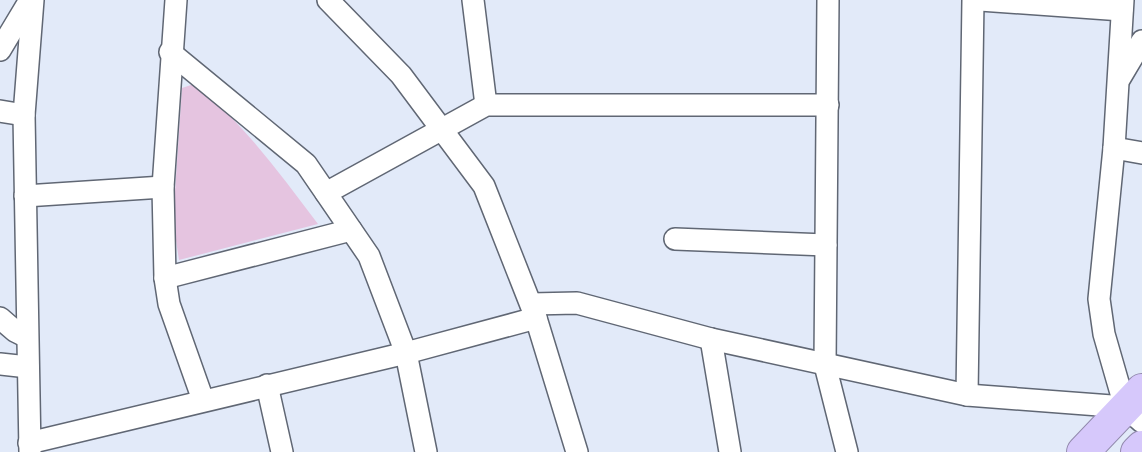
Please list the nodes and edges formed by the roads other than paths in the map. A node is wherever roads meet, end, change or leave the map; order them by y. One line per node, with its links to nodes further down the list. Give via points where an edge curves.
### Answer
1 (32, 0): 10 (street); 16 (street)
2 (176, 0): 11 (street)
3 (328, 0): 17 (street, via 401,75)
4 (473, 0): 13 (street)
5 (828, 0): 14 (street)
6 (974, 0): 36 (street)
7 (980, 0): 8 (street)
8 (1122, 5): 12 (street)
9 (1142, 41): 12 (street)
10 (0, 50)
11 (171, 52): 20 (street); 21 (street, via 306,164)
12 (1118, 81): 18 (street)
13 (486, 105): 14 (street); 17 (street)
14 (828, 105): 25 (street)
15 (0, 111): 16 (street)
16 (24, 115): 22 (street)
17 (440, 128): 21 (street); 27 (street, via 484,186)
18 (1114, 148): 19 (street); 38 (street, via 1100,299 1104,334)
19 (1142, 153)
20 (163, 187): 22 (street); 26 (street)
21 (326, 193): 23 (street)
22 (25, 196): 29 (street)
23 (351, 230): 26 (street); 31 (street, via 369,256)
24 (675, 239): 25 (street)
25 (826, 246): 33 (street)
26 (165, 278): 37 (street)
27 (534, 311): 30 (street, via 577,303); 31 (street); 43 (street)
28 (0, 318): 29 (street)
29 (27, 337): 34 (street)
30 (711, 339): 33 (street); 44 (street)
31 (406, 353): 35 (street); 42 (street)
32 (0, 363): 34 (street)
33 (825, 365): 36 (street); 45 (street)
34 (28, 367): 39 (street)
35 (267, 385): 37 (street); 41 (street)
36 (967, 395): 38 (street)
37 (203, 400): 39 (street)
38 (1136, 406): 46 (highway)
39 (29, 447)
40 (1142, 447): 47 (highway)
41 (282, 452)
42 (426, 452)
43 (577, 452)
44 (730, 452)
45 (847, 452)
46 (1083, 452)
47 (1137, 452)

